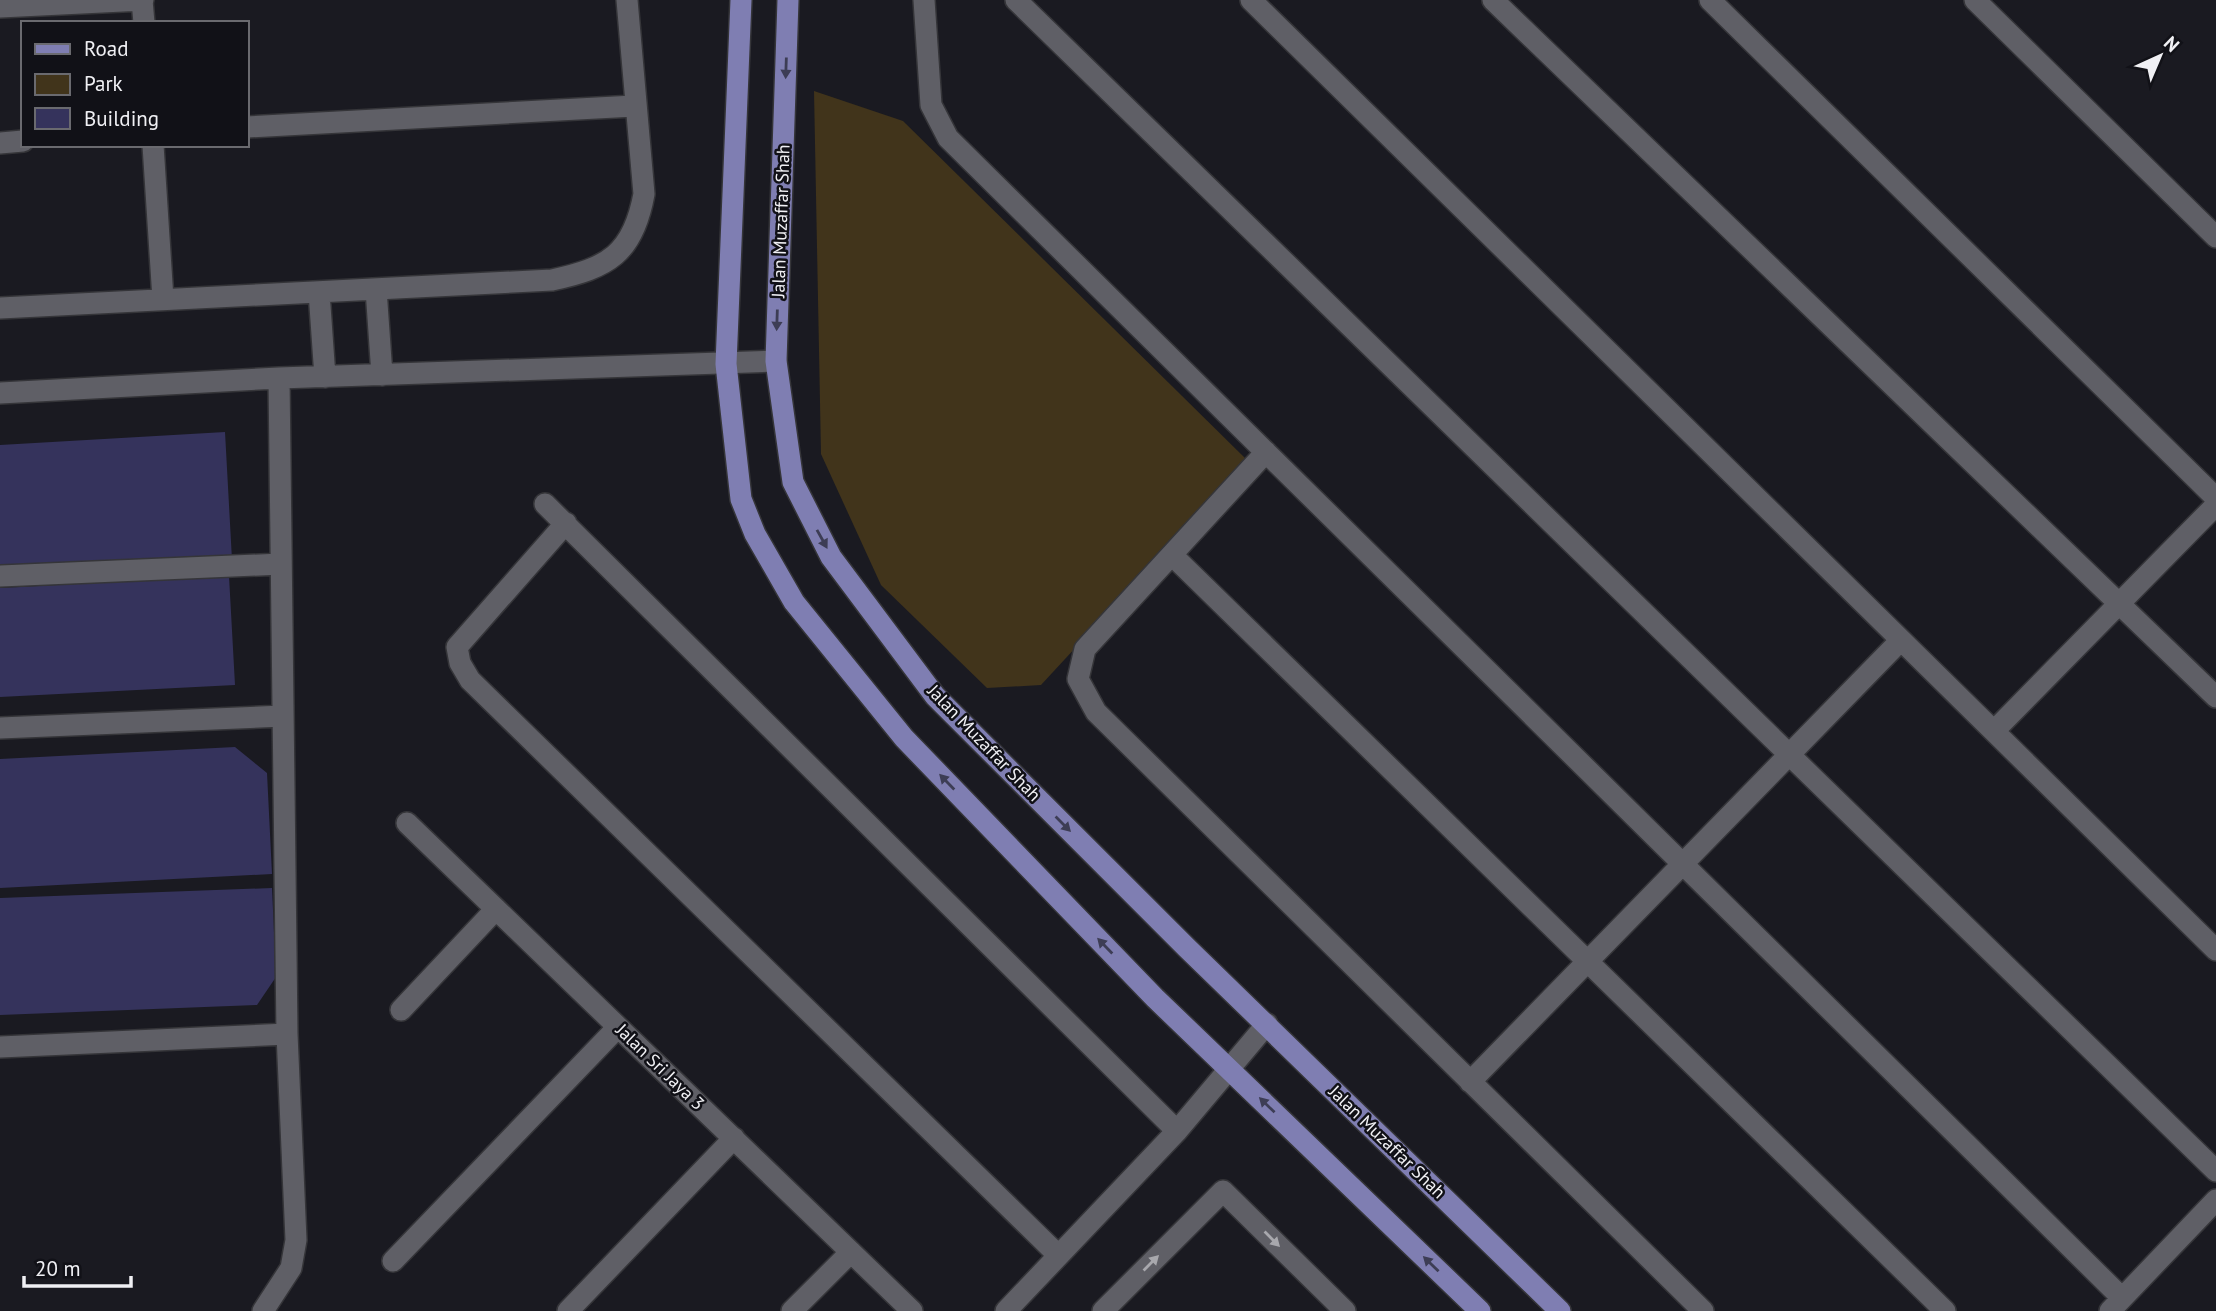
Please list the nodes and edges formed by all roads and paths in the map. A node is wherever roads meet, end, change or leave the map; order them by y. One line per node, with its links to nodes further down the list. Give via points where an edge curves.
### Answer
1 (143, 0): 11 (street); 12 (street)
2 (627, 0): 13 (street)
3 (741, 0): 24 (main road)
4 (788, 0): 23 (main road, Jalan Muzaffar Shah, one-way to 23)
5 (924, 0): 29 (street, via 931,105 948,138)
6 (1016, 0): 43 (street)
7 (1251, 0): 38 (street)
8 (1493, 0): 37 (street)
9 (1710, 0): 30 (street)
10 (1975, 0): 18 (street)
11 (0, 7)
12 (144, 21)
13 (634, 106): 14 (street); 19 (street, via 644,194 639,222 609,262 552,280)
14 (248, 128)
15 (21, 142): 16 (street)
16 (0, 143)
17 (153, 147): 21 (street)
18 (2216, 237)
19 (376, 289): 20 (street); 25 (street)
20 (319, 292): 21 (street); 26 (street)
21 (163, 299): 22 (street)
22 (0, 308)
23 (776, 361): 24 (street); 50 (main road, Jalan Muzaffar Shah, one-way to 50, via 793,482 831,557 935,696)
24 (726, 364): 25 (street); 54 (main road, one-way to 24, via 904,738 794,602 755,534 741,499)
25 (382, 375): 26 (street)
26 (325, 377): 27 (street)
27 (279, 378): 28 (street); 35 (street)
28 (0, 393)
29 (1266, 452): 34 (street); 45 (street)
30 (2216, 498)
31 (545, 504): 33 (street)
32 (2216, 505): 37 (street)
33 (566, 523): 56 (street); 61 (street, via 457,646 470,680)
34 (1172, 555): 48 (street); 55 (street, via 1085,649 1078,679 1096,712)
35 (281, 564): 36 (street); 40 (street)
36 (0, 576)
37 (2119, 604): 39 (street); 42 (street)
38 (1901, 640): 42 (street); 43 (street)
39 (2216, 697)
40 (283, 716): 41 (street); 52 (street)
41 (0, 728)
42 (1994, 731): 47 (street)
43 (1789, 755): 45 (street); 58 (street)
44 (407, 823): 46 (street, Jalan Sri Jaya 3)
45 (1682, 864): 48 (street); 63 (street)
46 (496, 909): 49 (street); 51 (street, Jalan Sri Jaya 3)
47 (2216, 950)
48 (1586, 963): 55 (street); 74 (street)
49 (401, 1010)
50 (1267, 1024): 54 (street); 72 (main road, Jalan Muzaffar Shah)
51 (618, 1027): 57 (street, Jalan Sri Jaya 3); 62 (street)
52 (287, 1034): 53 (street); 65 (street, via 296,1240 292,1268)
53 (0, 1047)
54 (1229, 1069): 56 (street); 71 (main road, one-way to 54)
55 (1471, 1082): 73 (street)
56 (1177, 1131): 61 (street)
57 (734, 1138): 60 (street, Jalan Sri Jaya 3); 66 (street)
58 (2216, 1171)
59 (2216, 1199): 63 (street)
60 (851, 1252): 67 (street); 68 (street, Jalan Sri Jaya 3)
61 (1058, 1255): 69 (street)
62 (393, 1261)
63 (2116, 1305)
64 (1109, 1309): 70 (street, one-way to 70, via 1223,1191)
65 (263, 1311)
66 (568, 1311)
67 (792, 1311)
68 (912, 1311)
69 (1006, 1311)
70 (1345, 1311)
71 (1480, 1311)
72 (1560, 1311)
73 (1703, 1311)
74 (1945, 1311)

